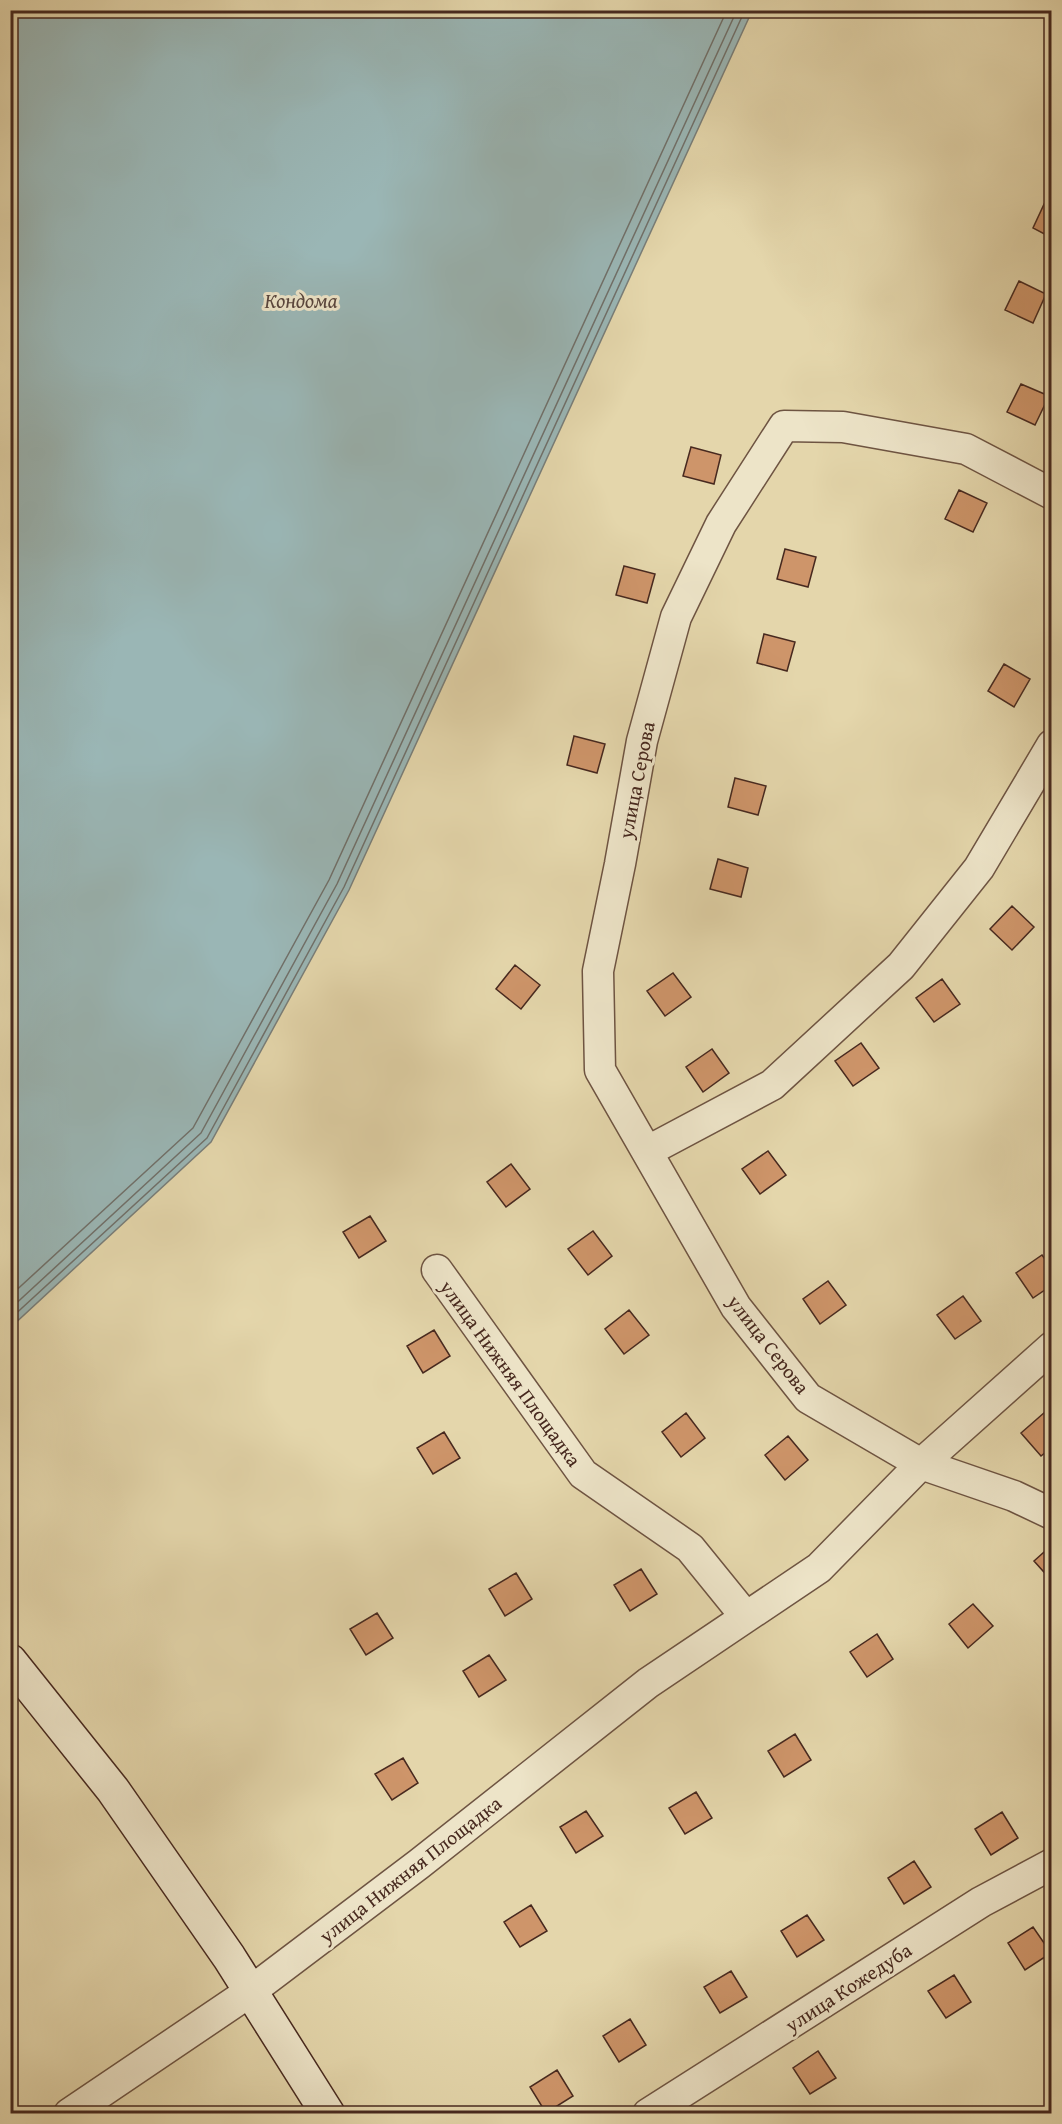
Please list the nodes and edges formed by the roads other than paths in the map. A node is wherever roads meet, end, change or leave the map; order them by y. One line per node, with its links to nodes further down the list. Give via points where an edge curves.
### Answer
1 (1052, 494): 3 (street, улица Серова, via 966,449 843,427 784,426 721,524 676,617 642,741 598,970 600,1070)
2 (1052, 746): 3 (street, via 979,868 901,966 772,1085)
3 (648, 1151): 6 (street, улица Серова, via 736,1307 808,1398)
4 (437, 1270): 8 (street, улица Нижняя Площадка, via 584,1474 690,1548)
5 (1052, 1347): 6 (street, улица Нижняя Площадка)
6 (921, 1464): 7 (street, улица Серова, via 1014,1496); 8 (street, улица Нижняя Площадка, via 819,1568)
7 (1052, 1514)
8 (746, 1617): 11 (street, улица Нижняя Площадка, via 648,1683)
9 (10, 1661): 11 (main road, via 113,1790)
10 (1052, 1864): 14 (street, улица Кожедуба, via 981,1902)
11 (251, 1991): 12 (street, улица Нижняя Площадка); 13 (main road)
12 (69, 2114)
13 (328, 2114)
14 (648, 2114)

